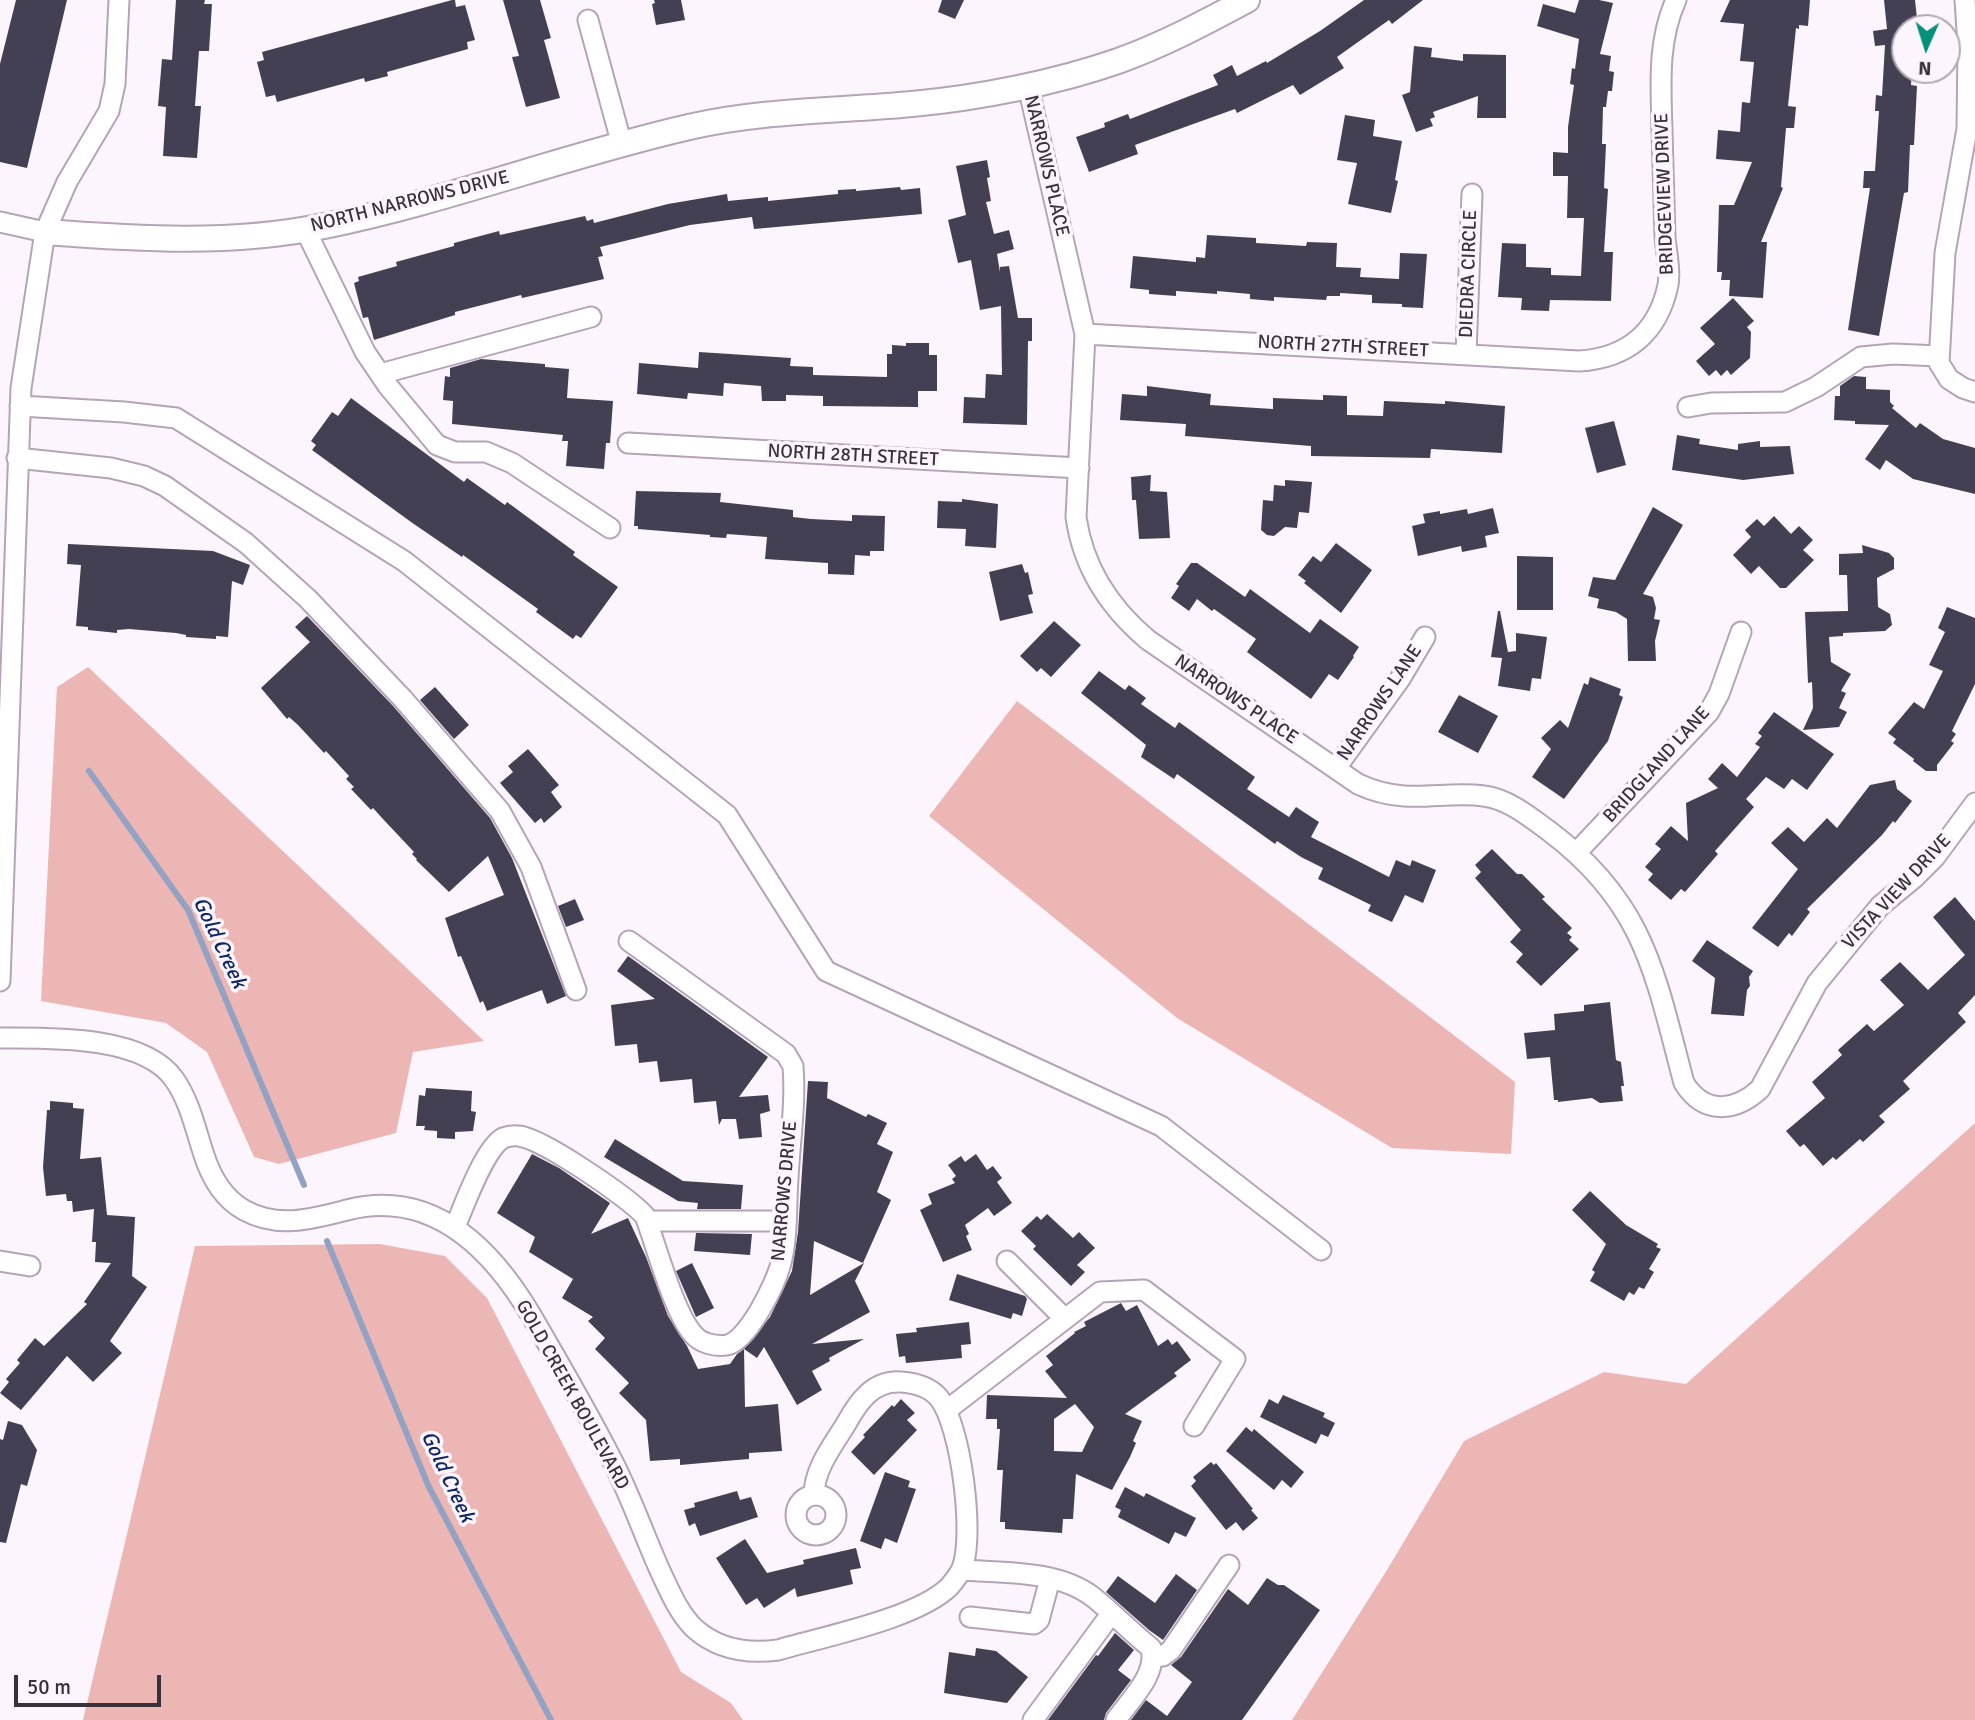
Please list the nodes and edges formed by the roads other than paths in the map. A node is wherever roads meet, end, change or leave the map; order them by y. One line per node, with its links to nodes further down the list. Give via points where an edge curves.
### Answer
1 (119, 0): 11 (street, via 115,85 109,111 67,182)
2 (1247, 0): 6 (main road, NORTH NARROWS DRIVE, via 1118,61)
3 (1676, 0): 16 (street, BRIDGEVIEW DRIVE, via 1660,61 1669,282 1645,334)
4 (1965, 0): 15 (street, via 1967,129 1945,253)
5 (588, 20): 7 (street)
6 (1028, 86): 7 (main road, NORTH NARROWS DRIVE, via 914,104 742,119); 13 (street, NARROWS PLACE)
7 (622, 145): 10 (main road, NORTH NARROWS DRIVE, via 436,198)
8 (1472, 194): 14 (street, DIEDRA CIRCLE)
9 (0, 222): 11 (street)
10 (305, 229): 11 (main road, NORTH NARROWS DRIVE, via 230,238 142,240); 17 (street)
11 (45, 232): 19 (street)
12 (592, 317): 17 (street)
13 (1085, 334): 14 (street, NORTH 27TH STREET); 23 (street, NARROWS PLACE)
14 (1466, 354): 16 (street, NORTH 27TH STREET)
15 (1939, 356): 18 (street, via 1949,379); 20 (street, via 1861,357 1785,402)
16 (1602, 359)
17 (380, 374): 24 (street, via 437,445 455,452 486,452 512,463)
18 (1975, 392)
19 (20, 406): 22 (street); 39 (street, via 176,418 404,561 727,815 826,971 1161,1126)
20 (1688, 407)
21 (628, 443): 23 (street, NORTH 28TH STREET)
22 (11, 449): 29 (street); 33 (street, via 154,481 246,543 308,599 500,811 531,867)
23 (1079, 468): 27 (street, NARROWS PLACE, via 1079,540 1094,576 1131,626)
24 (610, 528)
25 (1741, 632): 30 (street, BRIDGLAND LANE, via 1709,712)
26 (1425, 637): 27 (street, NARROWS LANE)
27 (1336, 768): 30 (street, NARROWS PLACE, via 1357,784 1403,796 1485,796 1503,802)
28 (1975, 803): 35 (street, VISTA VIEW DRIVE, via 1934,857 1880,906 1816,983 1760,1089 1747,1101)
29 (4, 814): 32 (street)
30 (1577, 852): 35 (street, NARROWS PLACE, via 1620,903 1644,945 1684,1083 1703,1102)
31 (629, 941): 36 (street, NARROWS DRIVE, via 786,1054 793,1066)
32 (0, 981)
33 (576, 990)
34 (0, 1038): 38 (street, GOLD CREEK BOULEVARD, via 134,1050 164,1067 182,1091 210,1173 245,1211 286,1222 383,1204 423,1211)
35 (1722, 1107)
36 (786, 1221): 37 (street); 37 (street, NARROWS DRIVE, via 782,1262 768,1296 747,1328 731,1344 720,1346 703,1343 692,1334)
37 (647, 1222): 38 (street, NARROWS DRIVE, via 635,1204 576,1165 517,1135 502,1139 489,1154)
38 (455, 1227): 48 (street, GOLD CREEK BOULEVARD, via 486,1255 529,1313 614,1464 677,1606 703,1635 742,1651 778,1650 905,1613 949,1587)
39 (1321, 1250)
40 (0, 1261): 42 (street)
41 (1007, 1261): 43 (street)
42 (30, 1266)
43 (1065, 1319): 44 (street); 45 (street, via 1100,1292 1144,1290 1235,1359)
44 (947, 1410): 46 (street, via 933,1392 922,1387 898,1382 873,1389 855,1408 824,1460); 48 (street, via 963,1479 967,1534)
45 (1194, 1426)
46 (814, 1495)
47 (1229, 1565): 52 (street, via 1171,1650 1163,1656)
48 (962, 1570): 49 (street)
49 (1050, 1579): 50 (street, via 1092,1596); 51 (street, via 1034,1624)
50 (1111, 1614): 52 (street, via 1151,1648); 53 (street)
51 (970, 1617)
52 (1153, 1655): 54 (street, via 1146,1678)
53 (1034, 1720)
54 (1116, 1720)

